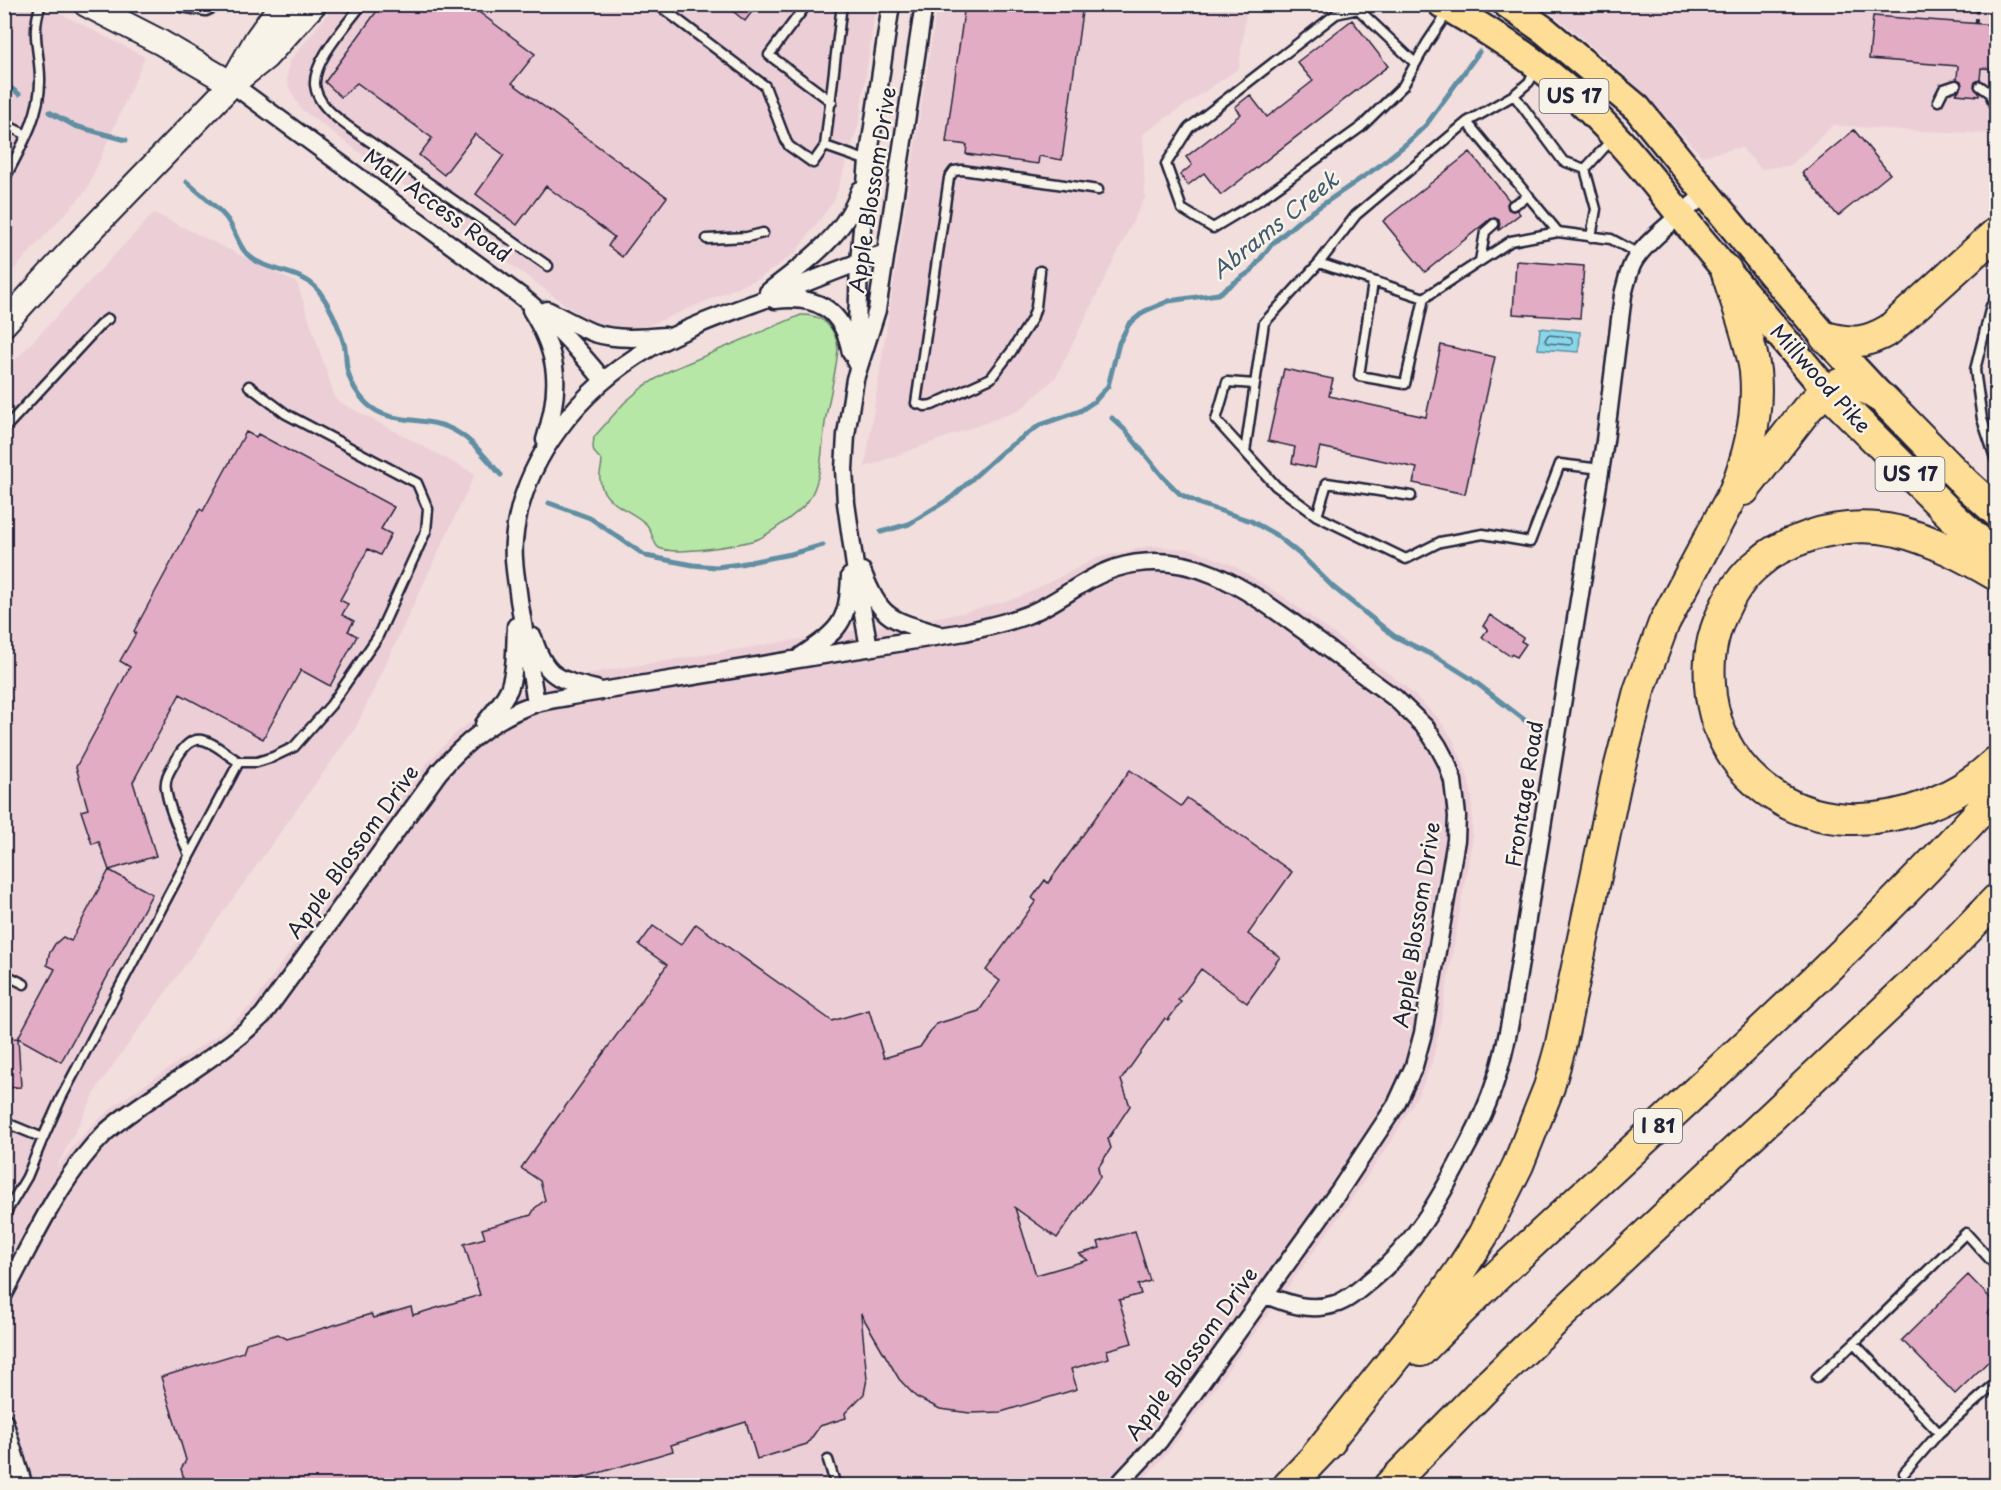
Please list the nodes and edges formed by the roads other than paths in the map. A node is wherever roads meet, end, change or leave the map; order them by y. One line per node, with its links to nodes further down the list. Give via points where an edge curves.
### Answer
1 (41, 4): 26 (lane, via 35,37 40,85)
2 (86, 4): 17 (main road)
3 (177, 4): 4 (lane, via 206,11)
4 (220, 4)
5 (282, 4): 17 (main road)
6 (314, 4): 17 (main road, via 266,57)
7 (362, 4): 48 (lane, via 320,64 315,83 322,102 346,125)
8 (657, 4): 28 (lane, via 765,86 789,146 813,163)
9 (807, 4): 22 (lane, via 769,55)
10 (842, 4): 22 (lane)
11 (891, 4): 29 (street, Apple Blossom Drive)
12 (924, 4): 43 (street, Apple Blossom Drive)
13 (1507, 4): 33 (main road, US 17, via 1636,108)
14 (1446, 7): 15 (lane); 16 (main road, US 17)
15 (1416, 63): 15 (lane, via 1403,86 1361,127 1258,201 1213,228 1182,208 1166,164 1189,128 1336,14 1358,9)
16 (1538, 66): 20 (lane, via 1529,82); 27 (main road, US 17)
17 (232, 84): 52 (street, Mall Access Road); 57 (main road)
18 (1956, 85): 21 (lane, via 1944,89)
19 (1980, 86): 23 (lane, via 1990,93)
20 (1514, 95): 24 (lane); 30 (lane, via 1563,161)
21 (1938, 101)
22 (832, 102): 28 (lane)
23 (1995, 106)
24 (1467, 122): 34 (lane); 47 (lane, via 1356,215)
25 (4, 124): 26 (lane)
26 (27, 135): 31 (lane)
27 (1614, 136): 30 (lane); 36 (main road, US 17)
28 (825, 146): 29 (lane)
29 (868, 161): 46 (street, Apple Blossom Drive); 55 (street, via 856,202 846,220 802,266)
30 (1585, 169): 41 (lane, via 1596,209)
31 (4, 180)
32 (1098, 190): 50 (lane, via 954,171 947,189 916,403 932,405 991,378 1032,319)
33 (1705, 194): 36 (street, Frontage Road); 59 (main road, Millwood Pike / US 17)
34 (1528, 196): 35 (lane); 38 (lane)
35 (1513, 205)
36 (1681, 215): 44 (street, Frontage Road); 49 (main road, Millwood Pike / US 17)
37 (1494, 224): 45 (lane, via 1485,232)
38 (1558, 232): 41 (lane); 45 (lane, via 1511,241)
39 (763, 233): 42 (lane)
40 (1996, 233): 59 (highway, via 1889,330 1860,342)
41 (1592, 237): 44 (lane, via 1611,239)
42 (707, 239)
43 (886, 253): 46 (street); 60 (street, Apple Blossom Drive, via 877,310)
44 (1639, 254): 70 (street, Frontage Road, via 1623,295)
45 (1480, 261): 53 (lane)
46 (859, 262): 55 (street); 60 (street, Apple Blossom Drive)
47 (1319, 263): 51 (lane); 62 (lane, via 1264,323)
48 (548, 266)
49 (1726, 270): 64 (main road, Millwood Pike / US 17); 74 (highway, via 1750,345 1755,373 1754,404 1743,470)
50 (1040, 271)
51 (1373, 282): 53 (lane); 53 (lane, via 1359,376 1405,384)
52 (522, 297): 58 (street, via 606,336); 61 (street, Mall Access Road, via 565,335); 69 (street, via 545,335 556,378 555,403)
53 (1424, 298)
54 (1996, 299): 68 (lane, via 1975,370 1983,419)
55 (753, 303): 58 (street); 60 (street, via 792,298 822,305 834,313 848,338)
56 (108, 319): 66 (lane)
57 (4, 324)
58 (676, 335): 61 (street, via 644,351)
59 (1825, 337): 65 (main road, Millwood Pike / US 17)
60 (855, 379): 75 (street, Apple Blossom Drive, via 844,469)
61 (603, 380): 69 (street, via 569,416)
62 (1255, 384): 67 (lane); 67 (lane, via 1227,382 1216,420)
63 (249, 386): 85 (lane, via 286,414 417,483 428,509 426,531 377,638 331,705 294,747 257,762)
64 (1826, 390): 65 (highway, via 1852,383); 74 (highway, via 1779,444); 76 (highway, Millwood Pike / US 17)
65 (1882, 399): 72 (highway, Millwood Pike / US 17)
66 (4, 429)
67 (1245, 452): 73 (lane, via 1276,486)
68 (1996, 461)
69 (538, 462): 78 (street, via 516,525 513,556)
70 (1601, 469): 73 (lane, via 1560,464 1530,542 1483,534 1440,542 1406,559); 97 (street, Frontage Road, via 1511,1017 1486,1108 1442,1194 1409,1242 1353,1295 1329,1305 1299,1306)
71 (1411, 496): 73 (lane, via 1327,483)
72 (1996, 511)
73 (1317, 516)
74 (1710, 536): 104 (highway, via 1664,623 1639,691 1616,781 1560,1048 1518,1165 1460,1271)
75 (851, 545): 79 (street, via 882,610 901,622); 80 (street, Apple Blossom Drive); 81 (street, via 849,594 843,619 830,636)
76 (1996, 557)
77 (1996, 575): 86 (highway, via 1962,555 1895,531 1855,528 1809,535 1760,561 1741,580 1715,630 1709,678 1723,741 1739,764 1754,782 1774,796 1816,814 1863,819 1906,813 1980,778)
78 (517, 584): 82 (street, via 545,667 570,682); 83 (street); 84 (street, via 509,688)
79 (943, 635): 80 (street, Apple Blossom Drive); 97 (street, Apple Blossom Drive, via 1028,615 1116,568 1151,562 1186,565 1225,579 1272,608 1395,698 1426,728 1447,763 1456,798 1456,840 1414,1066 1381,1128)
80 (869, 648): 81 (street, Apple Blossom Drive)
81 (797, 659): 82 (street, Apple Blossom Drive)
82 (603, 691): 83 (street, Apple Blossom Drive)
83 (536, 703): 84 (street, Apple Blossom Drive)
84 (476, 735): 96 (street, Apple Blossom Drive, via 439,772 262,1015 228,1046 126,1115 85,1154)
85 (239, 762): 88 (lane); 88 (lane, via 195,739 184,746 167,776 169,802)
86 (1996, 762)
87 (1996, 794): 104 (highway, I 81, via 1939,858 1863,933 1490,1282)
88 (189, 855): 93 (lane)
89 (1996, 900): 111 (highway, via 1939,959 1486,1386)
90 (4, 974): 91 (lane)
91 (24, 984)
92 (4, 1122): 93 (lane)
93 (43, 1138): 94 (lane, via 27,1177)
94 (4, 1216)
95 (1996, 1266): 98 (lane, via 1966,1233)
96 (4, 1294)
97 (1264, 1294): 109 (street, Apple Blossom Drive, via 1159,1441)
98 (1854, 1343): 99 (lane); 102 (lane)
99 (1817, 1377)
100 (1996, 1383): 102 (lane)
101 (4, 1421): 103 (street)
102 (1939, 1433): 106 (lane)
103 (9, 1456): 107 (street)
104 (1316, 1456): 110 (highway, I 81)
105 (828, 1460): 108 (lane)
106 (1904, 1473)
107 (24, 1485)
108 (836, 1485)
109 (1117, 1485)
110 (1288, 1485)
111 (1389, 1485)

